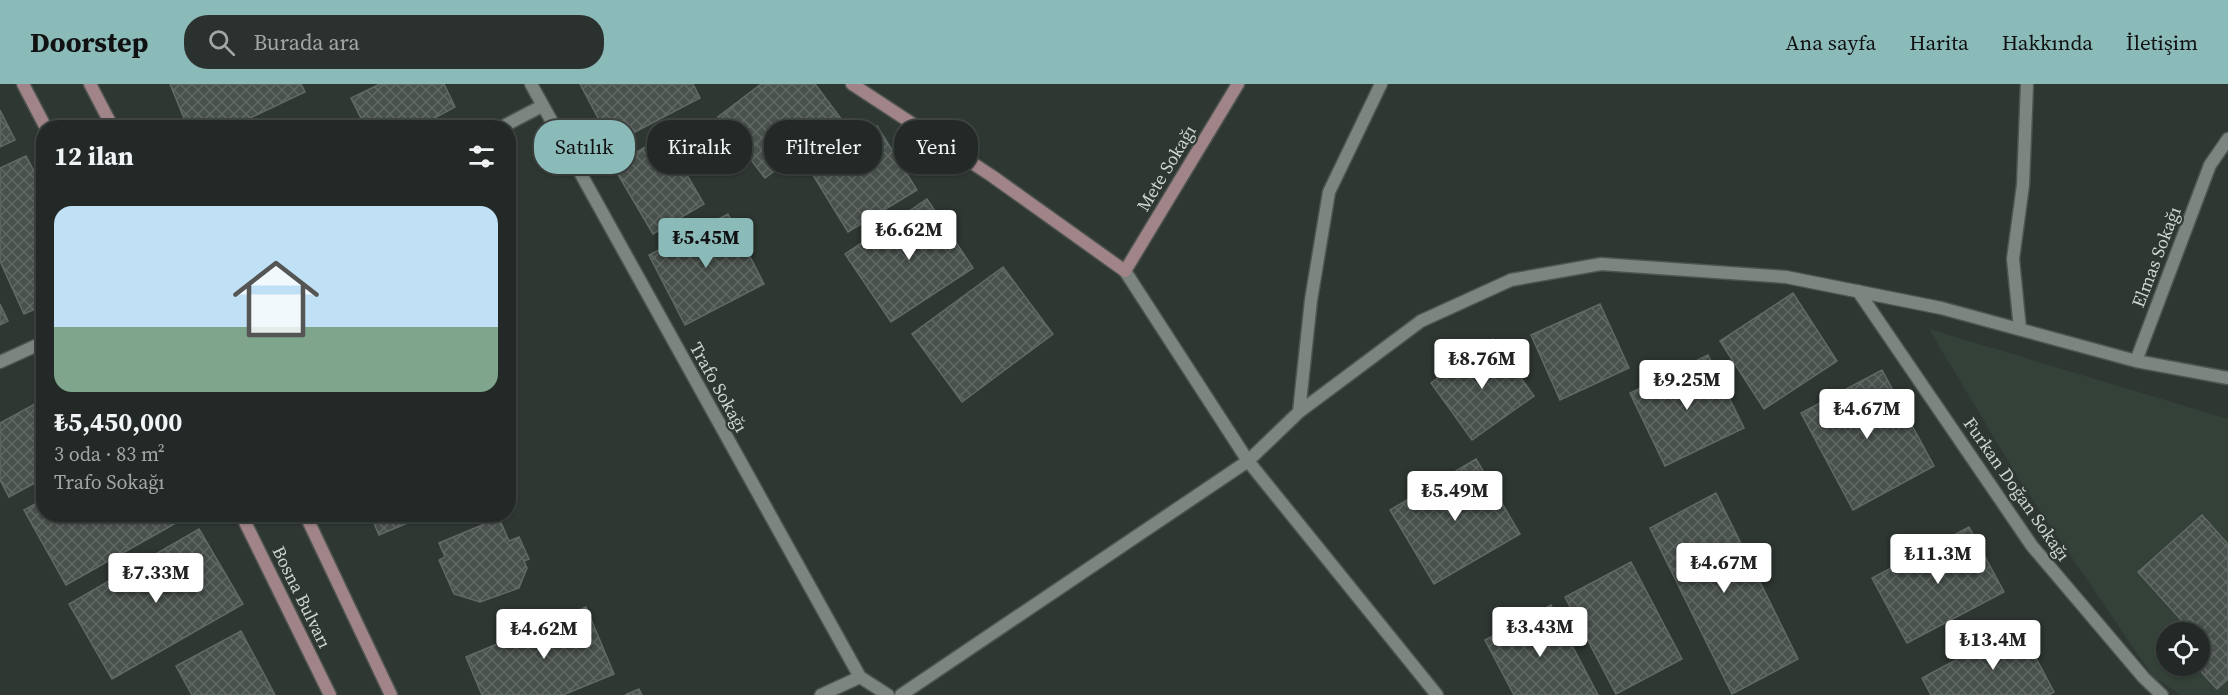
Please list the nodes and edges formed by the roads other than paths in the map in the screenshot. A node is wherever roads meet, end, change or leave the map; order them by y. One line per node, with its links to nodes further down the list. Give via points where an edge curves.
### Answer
1 (23, 84): 9 (main road)
2 (90, 84): 10 (main road)
3 (531, 84): 8 (street, Trafo Sokağı)
4 (852, 84): 13 (main road, via 992,176)
5 (1238, 84): 13 (main road, Mete Sokağı)
6 (1381, 84): 20 (street, via 1329,192 1311,300)
7 (2027, 84): 15 (street, via 2023,185 2013,259)
8 (542, 106): 11 (street); 24 (street, Trafo Sokağı)
9 (42, 120)
10 (109, 120)
11 (515, 120)
12 (2228, 139): 17 (street, Elmas Sokağı, via 2210,165)
13 (1125, 271): 21 (street)
14 (1858, 291): 15 (street); 20 (street, via 1786,277 1601,264 1510,279 1421,321); 31 (street, Furkan Doğan Sokağı, via 2032,546)
15 (2020, 329): 17 (street)
16 (36, 346): 18 (street)
17 (2136, 361): 19 (street)
18 (0, 362)
19 (2228, 378)
20 (1299, 412): 21 (street)
21 (1248, 461): 29 (street); 30 (street)
22 (245, 522): 25 (main road, Bosna Bulvarı)
23 (309, 522): 26 (main road, Bosna Bulvarı)
24 (860, 677): 27 (street); 28 (street, Trafo Sokağı)
25 (330, 695)
26 (391, 695)
27 (821, 695)
28 (888, 695)
29 (901, 695)
30 (1437, 695)
31 (2162, 695)

